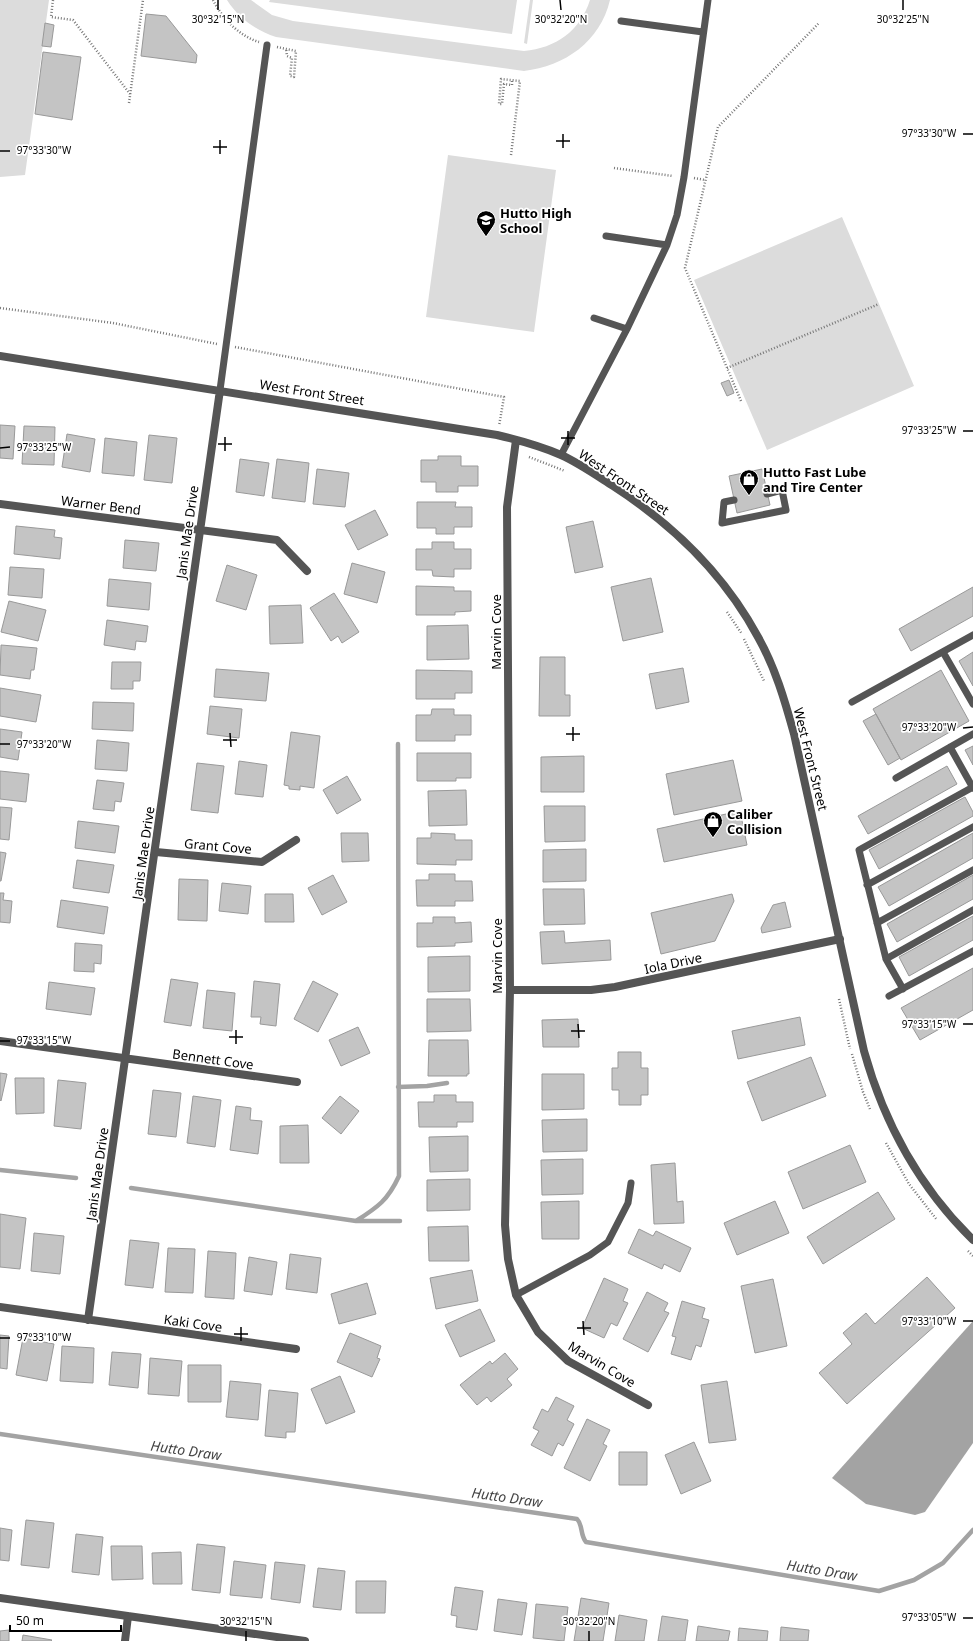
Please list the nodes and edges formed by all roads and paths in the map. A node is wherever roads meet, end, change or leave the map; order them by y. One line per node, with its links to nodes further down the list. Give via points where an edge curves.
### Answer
1 (53, 0): 11 (path, via 51,17 73,20)
2 (143, 0): 11 (path)
3 (213, 0): 8 (path, via 224,17 239,31 252,40)
4 (708, 0): 7 (lane)
5 (621, 21): 7 (lane)
6 (819, 23): 16 (path, via 718,127)
7 (703, 32): 15 (lane)
8 (267, 45): 23 (lane)
9 (288, 50): 9 (path, via 296,51 294,76 290,76 292,58 287,56)
10 (512, 81): 10 (path, via 501,79 499,104 502,104 504,84 512,85); 13 (path, via 520,81)
11 (130, 94): 12 (path)
12 (129, 103)
13 (511, 155)
14 (614, 168): 15 (path)
15 (684, 177): 16 (path); 18 (lane)
16 (706, 180): 25 (path, via 685,268)
17 (606, 236): 18 (lane)
18 (667, 245): 22 (lane)
19 (879, 304): 25 (path)
20 (0, 308): 23 (path, via 113,323)
21 (594, 318): 22 (lane)
22 (627, 329): 31 (lane)
23 (225, 345): 26 (lane); 28 (path, via 504,397)
24 (0, 356): 26 (street, West Front Street)
25 (727, 368): 27 (path)
26 (220, 390): 28 (street, West Front Street); 36 (street, Janis Mae Drive)
27 (741, 401)
28 (497, 435): 29 (street, West Front Street)
29 (516, 440): 30 (street, Marvin Cove); 31 (street, West Front Street)
30 (513, 452): 32 (path); 59 (street, Marvin Cove, via 507,507)
31 (561, 455): 55 (street, West Front Street, via 648,509 672,529 717,576 758,637 784,698 794,734)
32 (572, 475)
33 (767, 494): 34 (lane, via 782,490 786,510 722,523 724,502)
34 (734, 500)
35 (0, 504): 36 (street, Warner Bend)
36 (199, 530): 37 (street, Warner Bend, via 277,540); 50 (street, Janis Mae Drive)
37 (307, 571)
38 (725, 609): 41 (path, via 744,639)
39 (973, 634): 40 (lane)
40 (943, 652): 42 (lane); 43 (lane)
41 (766, 687)
42 (852, 702)
43 (973, 704)
44 (973, 734): 45 (lane)
45 (950, 747): 46 (lane); 47 (lane)
46 (896, 778)
47 (973, 787): 52 (lane, via 859,850)
48 (973, 827): 52 (lane)
49 (296, 840): 50 (street, Grant Cove, via 262,862)
50 (156, 852): 63 (street, Janis Mae Drive)
51 (973, 870): 54 (lane)
52 (867, 885): 54 (lane)
53 (973, 910): 57 (lane)
54 (877, 923): 57 (lane)
55 (840, 939): 59 (street, Iola Drive, via 615,987 579,991); 69 (street, West Front Street, via 865,1057 888,1121 907,1158 932,1194 955,1223)
56 (973, 951): 58 (lane)
57 (886, 959): 58 (lane)
58 (903, 988): 61 (lane)
59 (510, 990): 72 (street, Marvin Cove, via 505,1225 508,1259)
60 (839, 996): 65 (path, via 853,1061)
61 (889, 996)
62 (0, 1041): 63 (street, Bennett Cove)
63 (125, 1059): 64 (street, Bennett Cove); 74 (street, Janis Mae Drive)
64 (297, 1082)
65 (873, 1114)
66 (884, 1139): 68 (path, via 909,1184)
67 (631, 1183): 72 (lane, via 628,1203 608,1242 590,1255)
68 (941, 1223)
69 (973, 1240)
70 (964, 1247): 71 (path)
71 (973, 1256)
72 (516, 1295): 76 (street, Marvin Cove, via 538,1332 568,1361)
73 (0, 1307): 74 (street, Kaki Cove)
74 (88, 1320): 75 (street, Kaki Cove)
75 (296, 1349)
76 (648, 1405)
77 (0, 1598): 78 (street)
78 (128, 1616): 79 (street); 80 (street)
79 (125, 1641)
80 (305, 1641)

